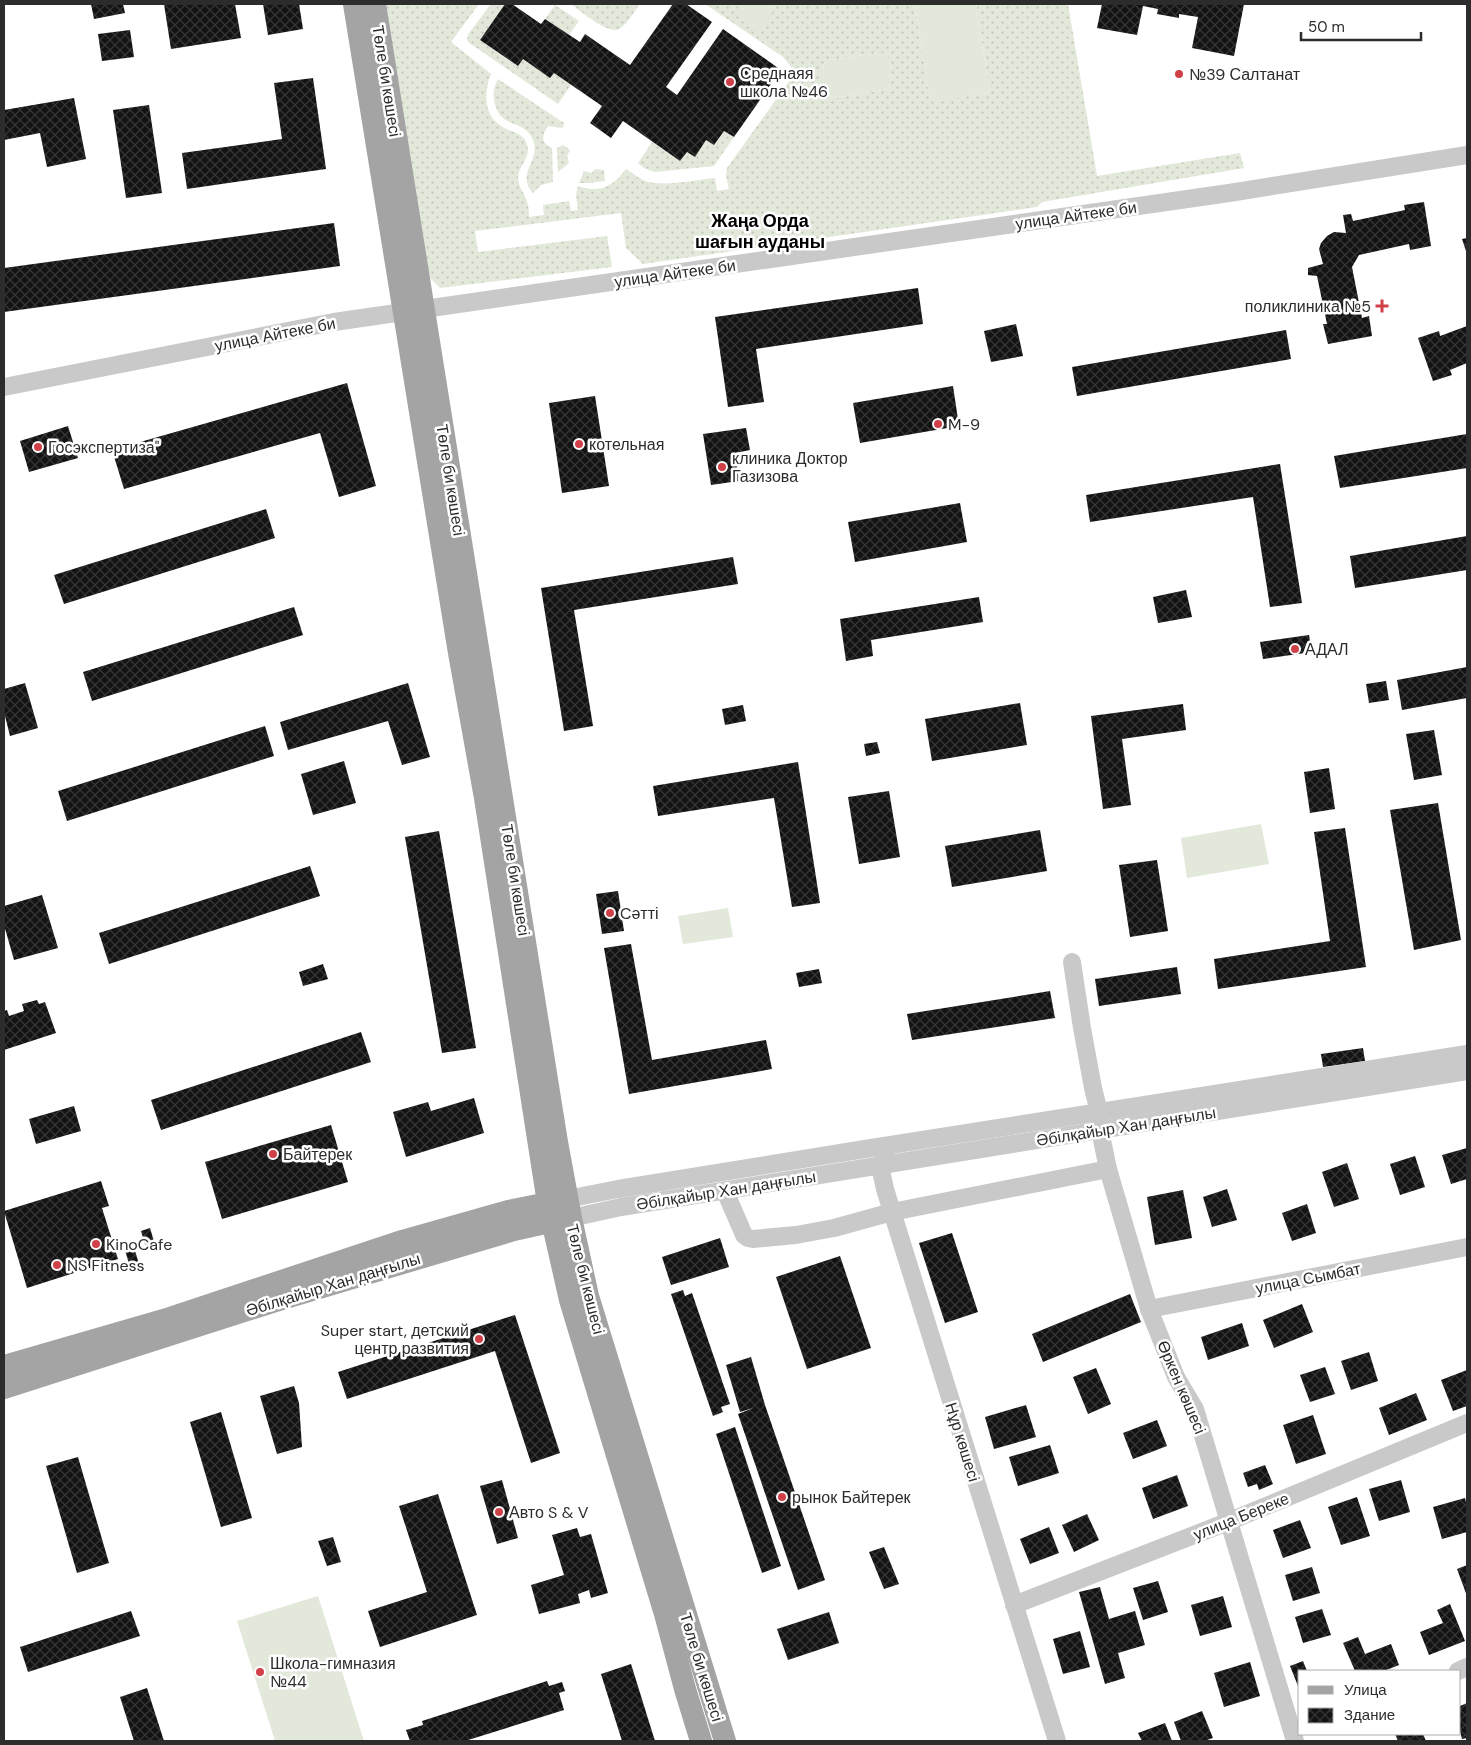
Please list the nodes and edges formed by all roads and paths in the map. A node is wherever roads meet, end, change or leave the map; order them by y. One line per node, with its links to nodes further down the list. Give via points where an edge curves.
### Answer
1 (354, 4): 4 (main road, Төле би көшесі)
2 (375, 4): 4 (main road, Төле би көшесі)
3 (1467, 155): 4 (street, улица Айтеке би, via 1219,195)
4 (414, 311): 5 (street, улица Айтеке би, via 334,322); 15 (main road, Төле би көшесі, via 459,653)
5 (4, 387)
6 (1072, 962): 9 (street, Өркен көшесі)
7 (1467, 1054): 9 (street, Әбілқайыр Хан даңғылы)
8 (1467, 1071): 10 (street, Әбілқайыр Хан даңғылы)
9 (1099, 1112): 10 (street, Өркен көшесі); 11 (street, Әбілқайыр Хан даңғылы)
10 (1101, 1130): 12 (street, Әбілқайыр Хан даңғылы); 13 (street, Өркен көшесі)
11 (894, 1145): 12 (street); 15 (street, Әбілқайыр Хан даңғылы, via 618,1189)
12 (880, 1166): 14 (street, Әбілқайыр Хан даңғылы); 16 (street, Нұр көшесі)
13 (1108, 1169): 16 (street); 18 (street, Өркен көшесі)
14 (725, 1190): 15 (street, Әбілқайыр Хан даңғылы, via 620,1207); 16 (street, via 744,1235 753,1239 834,1228)
15 (560, 1210): 19 (main road, Әбілқайыр Хан даңғылы, via 508,1211 402,1241 180,1315); 20 (main road, Әбілқайыр Хан даңғылы, via 514,1230 282,1299); 25 (main road, Төле би көшесі, via 570,1300); 26 (main road, Төле би көшесі)
16 (892, 1212): 23 (street, Нұр көшесі)
17 (1467, 1248): 18 (street, улица Сымбат)
18 (1149, 1309): 22 (street, Өркен көшесі, via 1176,1377 1195,1409)
19 (4, 1366)
20 (4, 1388)
21 (1467, 1423): 22 (street, улица Береке)
22 (1230, 1521): 23 (street, улица Береке); 24 (street, Өркен көшесі)
23 (1014, 1605): 27 (street, Нұр көшесі)
24 (1295, 1739)
25 (701, 1741)
26 (725, 1741)
27 (1057, 1741)

